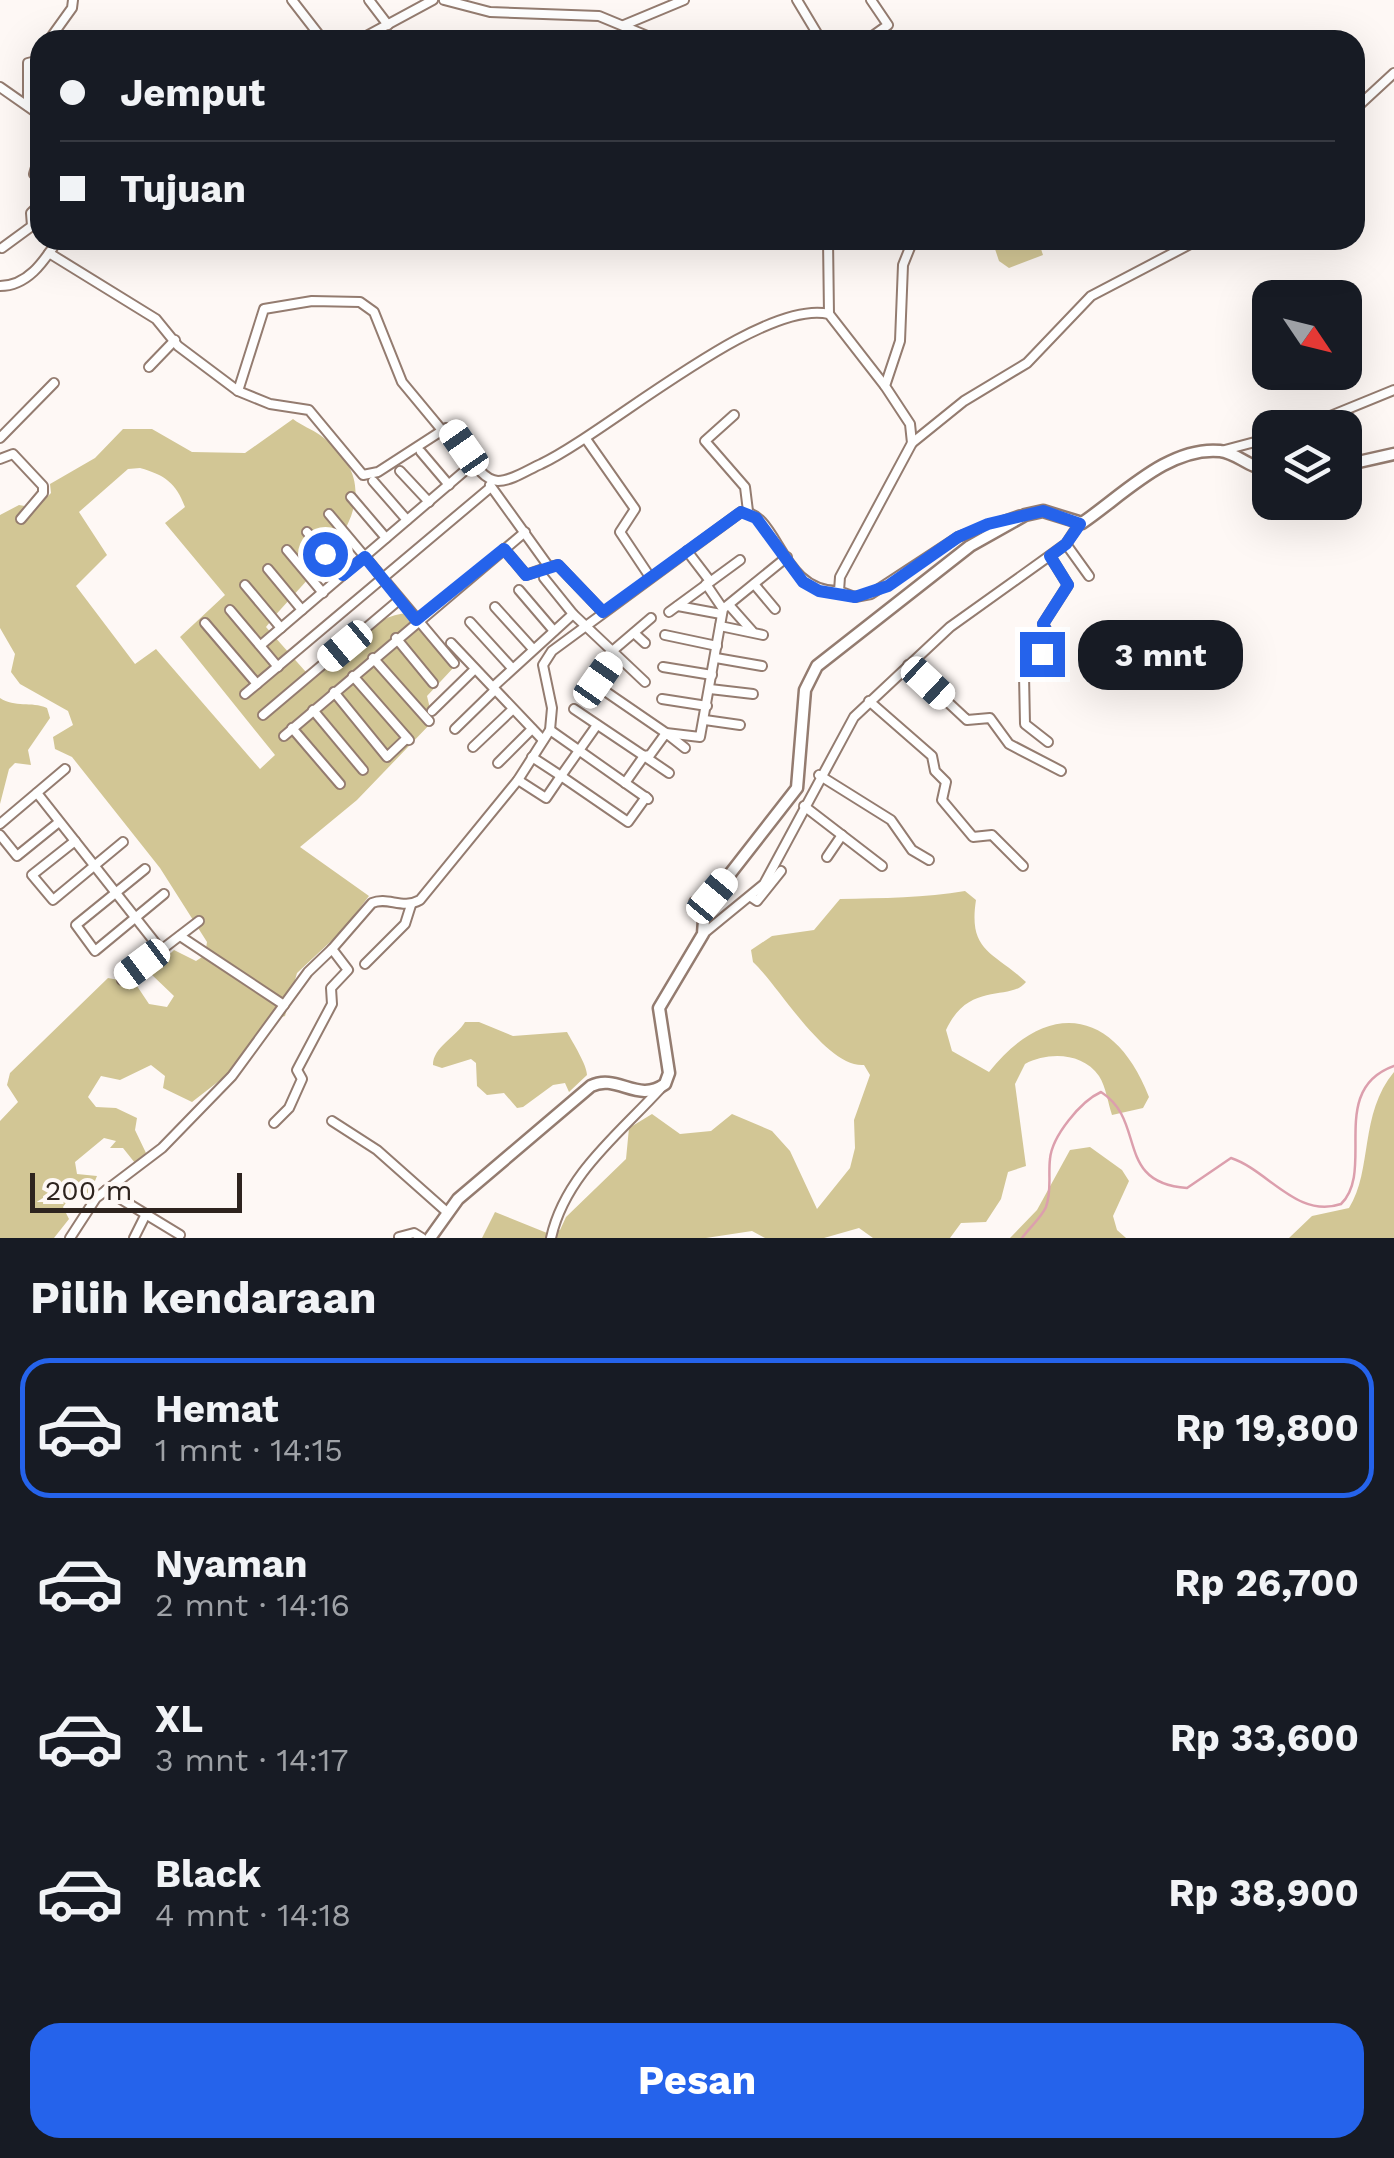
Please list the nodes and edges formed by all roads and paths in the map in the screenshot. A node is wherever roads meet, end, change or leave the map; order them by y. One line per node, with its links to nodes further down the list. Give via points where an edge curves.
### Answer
1 (73, 0): 11 (street)
2 (292, 0): 12 (street)
3 (369, 0): 9 (street)
4 (432, 0): 9 (street)
5 (444, 0): 10 (street, via 490,12 598,16)
6 (684, 0): 10 (street)
7 (797, 0): 15 (street)
8 (871, 0): 16 (street, via 888,25)
9 (388, 24): 13 (street)
10 (624, 25): 14 (street)
11 (56, 30)
12 (316, 30)
13 (377, 30)
14 (635, 30)
15 (815, 30)
16 (881, 30)
17 (30, 62): 21 (street)
18 (1394, 73): 20 (street)
19 (0, 87): 21 (street)
20 (1365, 100)
21 (28, 106)
22 (30, 227): 23 (street)
23 (1, 248)
24 (51, 250): 28 (street)
25 (828, 250): 30 (street)
26 (909, 250): 34 (street, via 900,341)
27 (1179, 250): 43 (street, via 1091,296 1028,363 964,400)
28 (49, 253): 29 (street, via 20,283); 31 (street, via 86,280 118,292 164,324)
29 (0, 286)
30 (829, 314): 34 (street); 42 (street, via 810,313 720,348)
31 (175, 340): 32 (street); 35 (street)
32 (149, 368)
33 (54, 383): 40 (street)
34 (885, 386): 43 (street, via 910,424)
35 (238, 390): 39 (street, via 309,410 363,474 378,472); 39 (street, via 264,310 360,302 374,312 402,382)
36 (1394, 390): 37 (street)
37 (1345, 410)
38 (734, 415): 58 (street, via 705,443 746,486)
39 (441, 429): 50 (street, via 452,432)
40 (0, 438)
41 (447, 438): 50 (street)
42 (586, 439): 50 (street, via 506,480 491,479); 79 (street, via 635,509 620,532)
43 (912, 443): 86 (street, via 840,576)
44 (1252, 443): 45 (street)
45 (1222, 451): 51 (street); 63 (street, via 1168,464)
46 (421, 452): 54 (street)
47 (1394, 454): 49 (street)
48 (0, 459): 61 (street, via 13,454 44,489)
49 (1362, 461)
50 (473, 464): 54 (street); 55 (street)
51 (1252, 467)
52 (400, 471): 57 (street)
53 (373, 481): 62 (street)
54 (449, 485): 57 (street)
55 (491, 487): 65 (street); 81 (street)
56 (351, 497): 66 (street)
57 (428, 502): 62 (street)
58 (748, 512): 70 (street); 73 (street)
59 (329, 514): 72 (street)
60 (1025, 515): 63 (street, via 1048,512); 86 (street, via 958,537 870,594); 190 (street, via 970,546 818,666 802,709 797,788 700,904)
61 (21, 519)
62 (407, 520): 66 (street)
63 (1080, 524): 67 (street)
64 (307, 532): 77 (street)
65 (525, 532): 68 (street); 75 (street)
66 (386, 538): 72 (street)
67 (1066, 544): 71 (street); 78 (street)
68 (504, 549): 75 (street, via 526,575); 97 (street)
69 (287, 550): 87 (street)
70 (687, 551): 79 (street); 82 (street)
71 (1050, 556): 118 (street); 153 (street, via 1068,585 1043,624 1041,658 1024,675 1022,694 1025,724)
72 (365, 557): 77 (street); 81 (street)
73 (787, 558): 84 (street); 86 (street, via 810,586)
74 (740, 560): 82 (street)
75 (549, 567): 94 (street, via 558,565)
76 (268, 569): 93 (street)
77 (343, 575): 87 (street)
78 (1089, 576)
79 (650, 577): 94 (street)
80 (544, 578): 95 (street)
81 (382, 579): 88 (street); 120 (street)
82 (708, 583): 90 (street); 90 (street, via 674,609)
83 (245, 584): 102 (street)
84 (754, 584): 90 (street); 91 (street)
85 (519, 590): 103 (street)
86 (839, 591)
87 (322, 592): 93 (street)
88 (400, 600): 97 (street); 141 (street)
89 (495, 608): 113 (street)
90 (724, 609): 101 (street); 104 (street)
91 (775, 609)
92 (230, 610): 111 (street)
93 (302, 610): 102 (street)
94 (603, 612): 100 (street)
95 (574, 614): 100 (street); 103 (street)
96 (651, 618): 105 (street)
97 (416, 620): 108 (street); 117 (street)
98 (205, 622): 128 (street)
99 (470, 622): 123 (street)
100 (585, 626): 114 (street); 149 (street, via 543,665)
101 (720, 626): 104 (street); 112 (street)
102 (281, 628): 111 (street)
103 (554, 631): 113 (street)
104 (753, 632): 107 (street)
105 (634, 633): 110 (street); 114 (street)
106 (665, 635): 112 (street)
107 (763, 635)
108 (396, 638): 115 (street); 127 (street)
109 (451, 643): 122 (street)
110 (645, 643)
111 (260, 645): 120 (street)
112 (716, 646): 116 (street)
113 (533, 649): 123 (street)
114 (612, 655): 126 (street); 150 (street, via 598,687)
115 (373, 658): 125 (street); 143 (street)
116 (716, 658): 119 (street); 124 (street)
117 (454, 664)
118 (908, 665): 135 (street); 162 (street, via 968,720 990,718 1009,744)
119 (762, 666)
120 (278, 667): 128 (street)
121 (663, 667): 124 (street)
122 (475, 668): 129 (street); 139 (street)
123 (512, 668): 129 (street)
124 (712, 675): 130 (street)
125 (353, 676): 131 (street); 131 (street, via 408,739 386,756)
126 (645, 682)
127 (434, 683)
128 (257, 684): 132 (street)
129 (494, 688): 140 (street); 147 (street)
130 (710, 689): 133 (street); 136 (street)
131 (334, 692): 138 (street)
132 (245, 694)
133 (753, 694)
134 (662, 699): 136 (street)
135 (869, 701): 164 (street); 181 (street, via 932,756 946,782 942,800 972,836 992,835)
136 (707, 706): 142 (street)
137 (574, 709): 144 (street)
138 (313, 710): 146 (street); 161 (street)
139 (432, 710)
140 (512, 710): 148 (street); 154 (street)
141 (263, 715)
142 (705, 720): 145 (street); 150 (street, via 700,736)
143 (429, 721)
144 (597, 724): 156 (street); 157 (street)
145 (740, 725)
146 (292, 728): 151 (street); 168 (street)
147 (455, 729)
148 (532, 729): 152 (street); 159 (street)
149 (550, 730): 152 (street); 156 (street)
150 (666, 733): 155 (street); 157 (street)
151 (284, 736)
152 (543, 740): 158 (street)
153 (1048, 742)
154 (473, 747)
155 (684, 748)
156 (578, 751): 165 (street); 167 (street)
157 (644, 756): 163 (street); 167 (street)
158 (532, 757): 165 (street); 166 (street)
159 (498, 763)
160 (65, 769): 169 (street)
161 (364, 770)
162 (1061, 771)
163 (669, 773)
164 (819, 775): 170 (street); 178 (street, via 891,820 912,850)
165 (561, 776): 166 (street, via 546,798); 167 (street, via 628,822 647,798)
166 (518, 780): 187 (street)
167 (626, 783)
168 (340, 784)
169 (36, 793): 171 (street); 172 (street)
170 (804, 806): 174 (street); 184 (street)
171 (59, 822): 173 (street, via 17,856); 175 (street)
172 (0, 824)
173 (0, 835)
174 (842, 835): 177 (street); 180 (street)
175 (74, 841): 179 (street); 179 (street, via 32,876 53,900)
176 (123, 842): 179 (street)
177 (827, 857)
178 (929, 860)
179 (94, 866): 185 (street)
180 (882, 866)
181 (1022, 866)
182 (146, 869): 185 (street)
183 (782, 871): 184 (street)
184 (766, 886): 190 (street, via 757,900 751,897)
185 (116, 893): 188 (street); 188 (street, via 76,925 95,951)
186 (164, 894): 188 (street)
187 (411, 904): 193 (street, via 377,900); 194 (street, via 406,924)
188 (136, 918): 192 (street)
189 (199, 921): 191 (street)
190 (703, 934): 197 (street, via 658,1012 670,1073)
191 (180, 936): 192 (street); 196 (street)
192 (162, 950): 195 (street)
193 (332, 950): 196 (street); 199 (street, via 348,970 331,988 332,1004 296,1070 302,1079)
194 (365, 964)
195 (122, 980)
196 (284, 1005): 200 (street, via 232,1076 162,1148)
197 (660, 1089): 201 (street, via 641,1093 596,1082); 208 (street, via 606,1140)
198 (332, 1122): 201 (street, via 377,1150)
199 (274, 1123)
200 (106, 1190): 202 (street); 205 (street)
201 (448, 1212): 207 (street)
202 (146, 1214): 203 (street); 206 (street)
203 (180, 1235)
204 (399, 1237): 207 (street)
205 (70, 1238)
206 (134, 1238)
207 (426, 1238)
208 (551, 1238)

